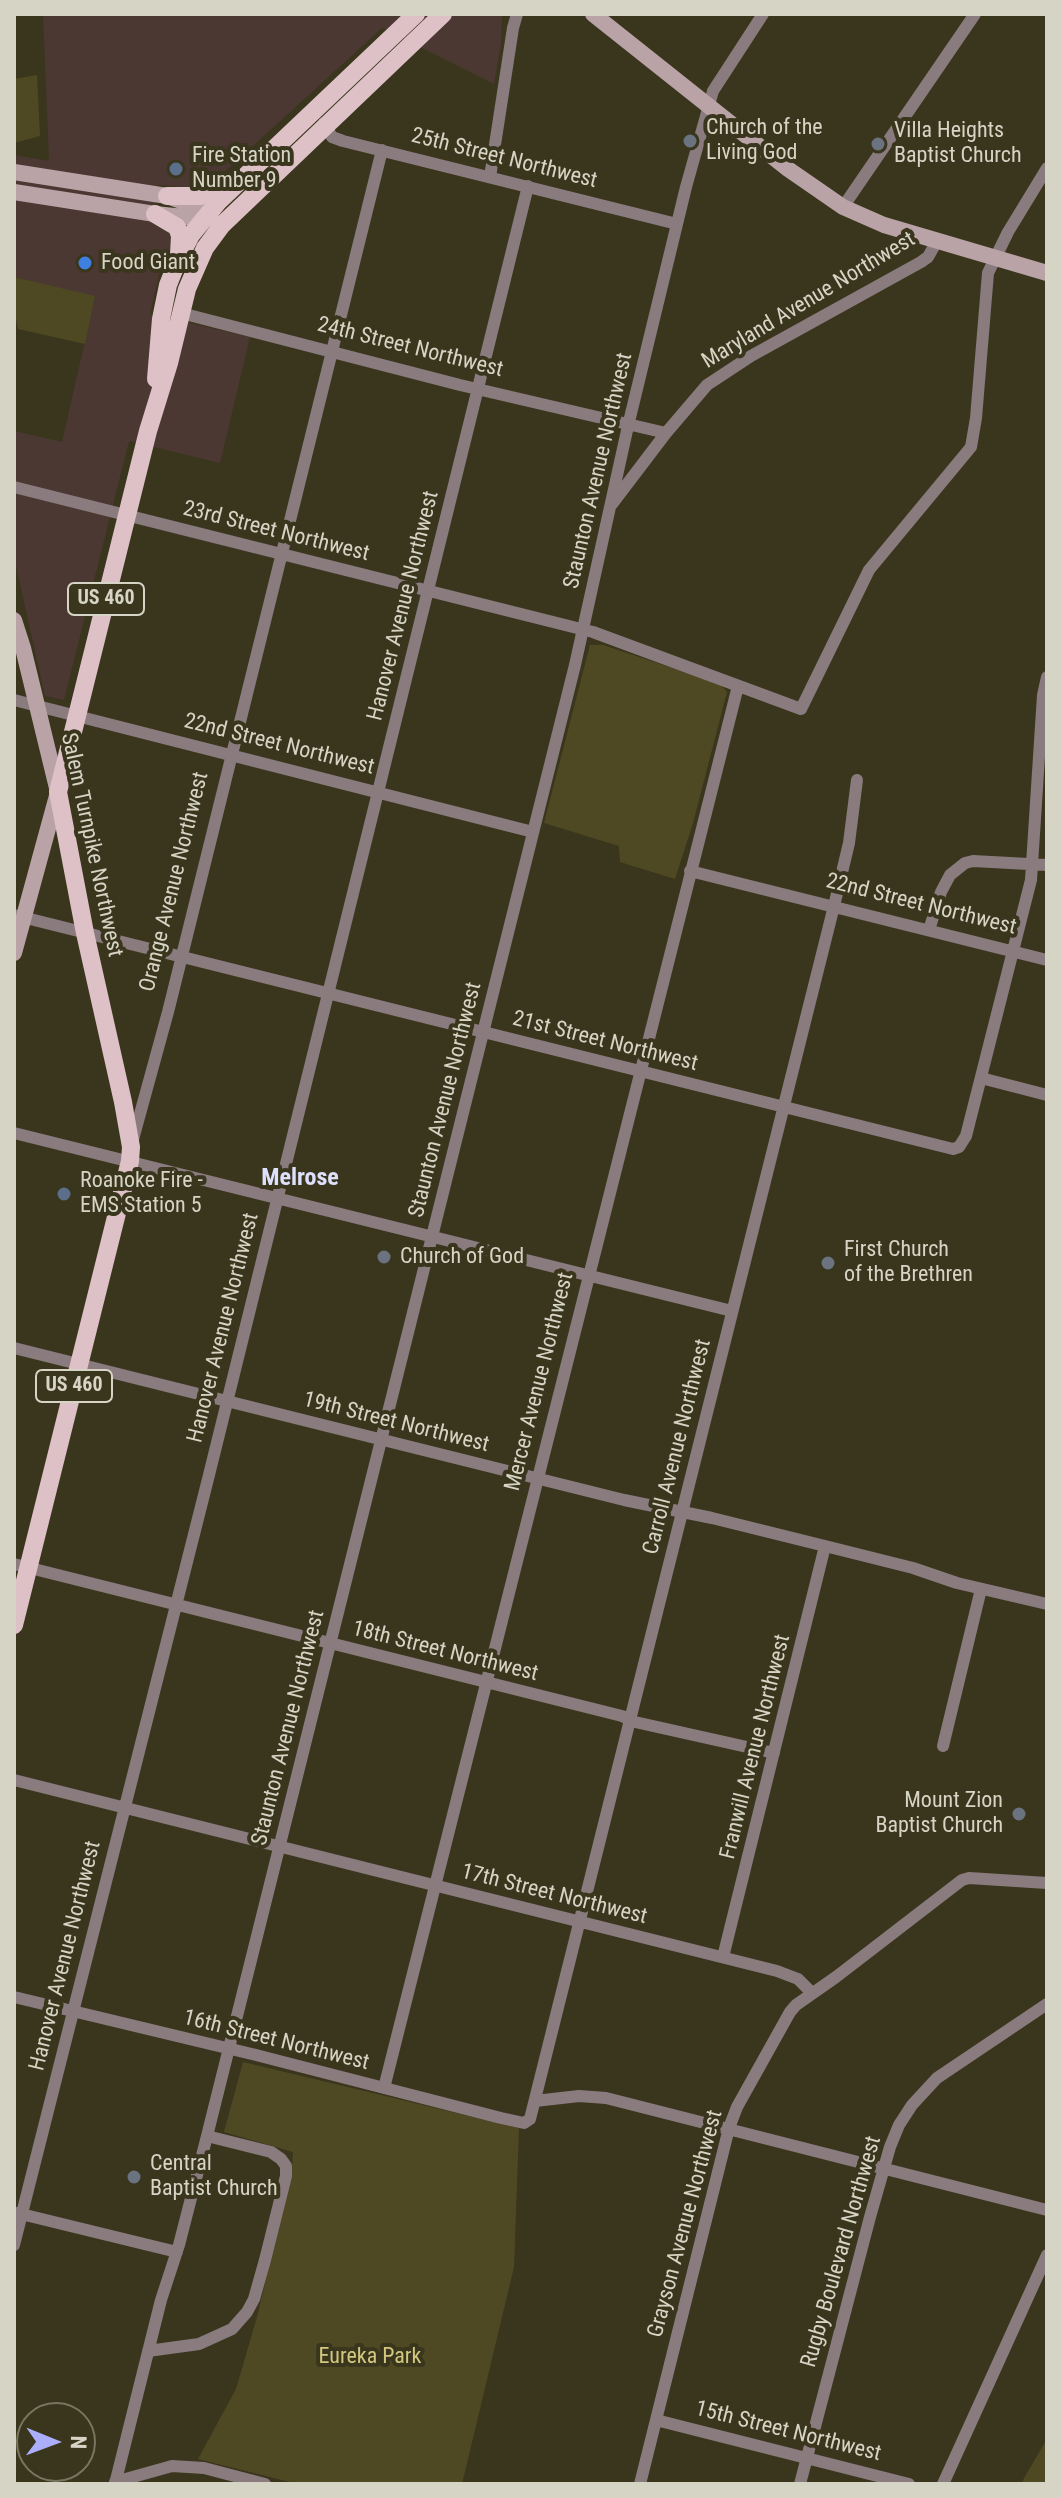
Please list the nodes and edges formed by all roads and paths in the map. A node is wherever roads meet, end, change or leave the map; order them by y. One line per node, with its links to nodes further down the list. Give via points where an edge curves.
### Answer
1 (416, 14): 8 (main road, US 460)
2 (443, 14): 9 (main road, US 460)
3 (515, 14): 14 (street)
4 (593, 14): 7 (main road)
5 (763, 14): 7 (street, Staunton Avenue Northwest)
6 (975, 14): 19 (street)
7 (709, 105): 19 (main road); 22 (street, Staunton Avenue Northwest)
8 (317, 110): 9 (street); 10 (main road, US 460)
9 (326, 127): 11 (street, 25th Street Northwest, via 332,137); 18 (main road, US 460)
10 (293, 132): 17 (main road, via 275,137 216,192); 21 (main road, US 460)
11 (382, 150): 14 (street, 25th Street Northwest); 28 (street, Orange Avenue Northwest)
12 (1047, 168): 24 (street)
13 (14, 172): 17 (main road)
14 (490, 177): 15 (street, 25th Street Northwest)
15 (528, 186): 22 (street, 25th Street Northwest); 29 (street, Hanover Avenue Northwest)
16 (14, 192): 20 (main road)
17 (167, 196): 21 (main road, via 195,206)
18 (242, 206): 21 (main road); 27 (main road, US 460, via 205,248)
19 (843, 207): 23 (main road)
20 (155, 214): 21 (main road); 25 (main road, via 177,227)
21 (203, 219): 25 (main road, US 460); 27 (main road, via 202,239 177,292)
22 (677, 224): 31 (street, Staunton Avenue Northwest)
23 (937, 241): 24 (main road); 32 (street, Maryland Avenue Northwest, via 921,262 723,373 696,395)
24 (994, 257): 26 (main road); 41 (street, 23rd Street Northwest, via 986,279 971,447 869,570 801,709)
25 (178, 260): 30 (main road, US 460, via 161,319)
26 (1047, 273)
27 (181, 313): 28 (street, 24th Street Northwest); 30 (main road, US 460)
28 (331, 352): 29 (street, 24th Street Northwest); 36 (street, Orange Avenue Northwest)
29 (478, 389): 31 (street, 24th Street Northwest); 37 (street, Hanover Avenue Northwest)
30 (155, 406): 35 (main road, US 460)
31 (628, 426): 32 (street, 24th Street Northwest); 34 (street, Staunton Avenue Northwest)
32 (666, 433): 34 (street, Maryland Avenue Northwest)
33 (14, 487): 35 (street, 23rd Street Northwest)
34 (610, 507): 39 (street, Staunton Avenue Northwest)
35 (127, 515): 36 (street, 23rd Street Northwest); 44 (main road, US 460)
36 (282, 553): 37 (street, 23rd Street Northwest); 45 (street, Orange Avenue Northwest)
37 (428, 590): 39 (street, 23rd Street Northwest); 48 (street, Hanover Avenue Northwest)
38 (14, 620): 43 (main road, Salem Turnpike Northwest)
39 (583, 630): 41 (street, 23rd Street Northwest); 49 (street, Staunton Avenue Northwest)
40 (1047, 677): 50 (street)
41 (738, 686): 51 (street, Mercer Avenue Northwest)
42 (14, 700): 43 (street, 22nd Street Northwest)
43 (37, 704): 44 (street, 22nd Street Northwest); 47 (main road, Salem Turnpike Northwest)
44 (76, 716): 45 (street, 22nd Street Northwest); 47 (main road, US 460)
45 (231, 755): 48 (street, 22nd Street Northwest); 58 (street, Orange Avenue Northwest)
46 (857, 780): 52 (street, Carroll Avenue Northwest)
47 (58, 792): 53 (main road); 55 (main road, Salem Turnpike Northwest / US 460)
48 (377, 793): 49 (street, 22nd Street Northwest); 60 (street, Hanover Avenue Northwest)
49 (533, 832): 61 (street, Staunton Avenue Northwest)
50 (1040, 864): 54 (street, via 973,861 957,867 941,892); 56 (street)
51 (690, 871): 52 (street, 22nd Street Northwest); 62 (street, Mercer Avenue Northwest)
52 (834, 906): 54 (street, 22nd Street Northwest); 65 (street, Carroll Avenue Northwest)
53 (18, 916): 55 (street, 21st Street Northwest); 57 (main road)
54 (929, 930): 56 (street, 22nd Street Northwest)
55 (85, 933): 58 (street, 21st Street Northwest); 67 (main road, Salem Turnpike Northwest / US 460)
56 (1012, 951): 59 (street, 22nd Street Northwest); 63 (street)
57 (14, 953)
58 (181, 957): 60 (street, 21st Street Northwest); 67 (street, Orange Avenue Northwest)
59 (1047, 960)
60 (327, 994): 61 (street, 21st Street Northwest); 68 (street, Hanover Avenue Northwest)
61 (483, 1032): 62 (street, 21st Street Northwest); 69 (street, Staunton Avenue Northwest)
62 (639, 1072): 65 (street, 21st Street Northwest); 70 (street, Mercer Avenue Northwest)
63 (981, 1078): 64 (street); 65 (street, 21st Street Northwest, via 966,1136 953,1149)
64 (1047, 1095)
65 (783, 1107): 71 (street, Carroll Avenue Northwest)
66 (14, 1133): 67 (street)
67 (130, 1154): 68 (street); 73 (main road, Orange Avenue Northwest / US 460)
68 (276, 1198): 69 (street); 74 (street, Hanover Avenue Northwest)
69 (432, 1236): 70 (street); 75 (street, Staunton Avenue Northwest)
70 (588, 1275): 71 (street); 76 (street, Mercer Avenue Northwest)
71 (732, 1311): 77 (street, Carroll Avenue Northwest)
72 (14, 1348): 73 (street, 19th Street Northwest)
73 (79, 1364): 74 (street, 19th Street Northwest); 79 (main road, Orange Avenue Northwest / US 460)
74 (226, 1400): 75 (street, 19th Street Northwest); 82 (street, Hanover Avenue Northwest)
75 (381, 1440): 76 (street, 19th Street Northwest); 84 (street, Staunton Avenue Northwest)
76 (537, 1478): 77 (street, 19th Street Northwest); 85 (street, Mercer Avenue Northwest)
77 (682, 1512): 78 (street, 19th Street Northwest); 86 (street, Carroll Avenue Northwest)
78 (825, 1546): 80 (street, 19th Street Northwest); 88 (street, Franwill Avenue Northwest)
79 (21, 1566): 82 (street, 18th Street Northwest); 83 (main road, Orange Avenue Northwest / US 460)
80 (981, 1589): 81 (street, 19th Street Northwest); 87 (street)
81 (1047, 1604)
82 (174, 1605): 84 (street, 18th Street Northwest); 90 (street, Hanover Avenue Northwest)
83 (14, 1625)
84 (331, 1643): 85 (street, 18th Street Northwest); 91 (street, Staunton Avenue Northwest)
85 (486, 1683): 86 (street, 18th Street Northwest); 93 (street, Mercer Avenue Northwest)
86 (630, 1719): 88 (street, 18th Street Northwest); 94 (street, Carroll Avenue Northwest)
87 (943, 1746)
88 (774, 1753): 95 (street, Franwill Avenue Northwest)
89 (14, 1780): 90 (street, 17th Street Northwest)
90 (123, 1808): 91 (street, 17th Street Northwest); 99 (street, Hanover Avenue Northwest)
91 (280, 1847): 93 (street, 17th Street Northwest); 100 (street, Staunton Avenue Northwest)
92 (1047, 1883): 96 (street, via 962,1880)
93 (435, 1886): 94 (street, 17th Street Northwest); 101 (street, Mercer Avenue Northwest)
94 (579, 1922): 95 (street, 17th Street Northwest); 102 (street, Carroll Avenue Northwest)
95 (723, 1957): 96 (street, 17th Street Northwest, via 791,1975)
96 (812, 1993): 104 (street, Grayson Avenue Northwest, via 790,2012)
97 (14, 1997): 99 (street, 16th Street Northwest)
98 (1047, 2004): 106 (street, Rugby Boulevard Northwest, via 925,2090 899,2125)
99 (73, 2011): 100 (street, 16th Street Northwest); 108 (street, Hanover Avenue Northwest)
100 (229, 2049): 101 (street, 16th Street Northwest); 105 (street, Staunton Avenue Northwest)
101 (384, 2088): 103 (street, 16th Street Northwest)
102 (535, 2101): 103 (street, Carroll Avenue Northwest); 104 (street, via 606,2098)
103 (528, 2122)
104 (729, 2128): 106 (street); 113 (street, Grayson Avenue Northwest)
105 (207, 2136): 110 (street, Staunton Avenue Northwest); 112 (street, via 271,2152 286,2166 265,2260 254,2299 232,2329 199,2344)
106 (884, 2169): 107 (street); 114 (street, Rugby Boulevard Northwest)
107 (1047, 2210)
108 (18, 2214): 109 (street, Hanover Avenue Northwest); 110 (street)
109 (14, 2245)
110 (177, 2252): 112 (street, Staunton Avenue Northwest)
111 (1047, 2255): 120 (street)
112 (148, 2351): 115 (street, Staunton Avenue Northwest)
113 (656, 2420): 114 (street, 15th Street Northwest); 117 (street, Grayson Avenue Northwest)
114 (807, 2457): 118 (street, Rugby Boulevard Northwest); 119 (street, 15th Street Northwest)
115 (115, 2483): 116 (street, via 172,2466 204,2468)
116 (265, 2484)
117 (640, 2484)
118 (800, 2484)
119 (909, 2484)
120 (943, 2484)

